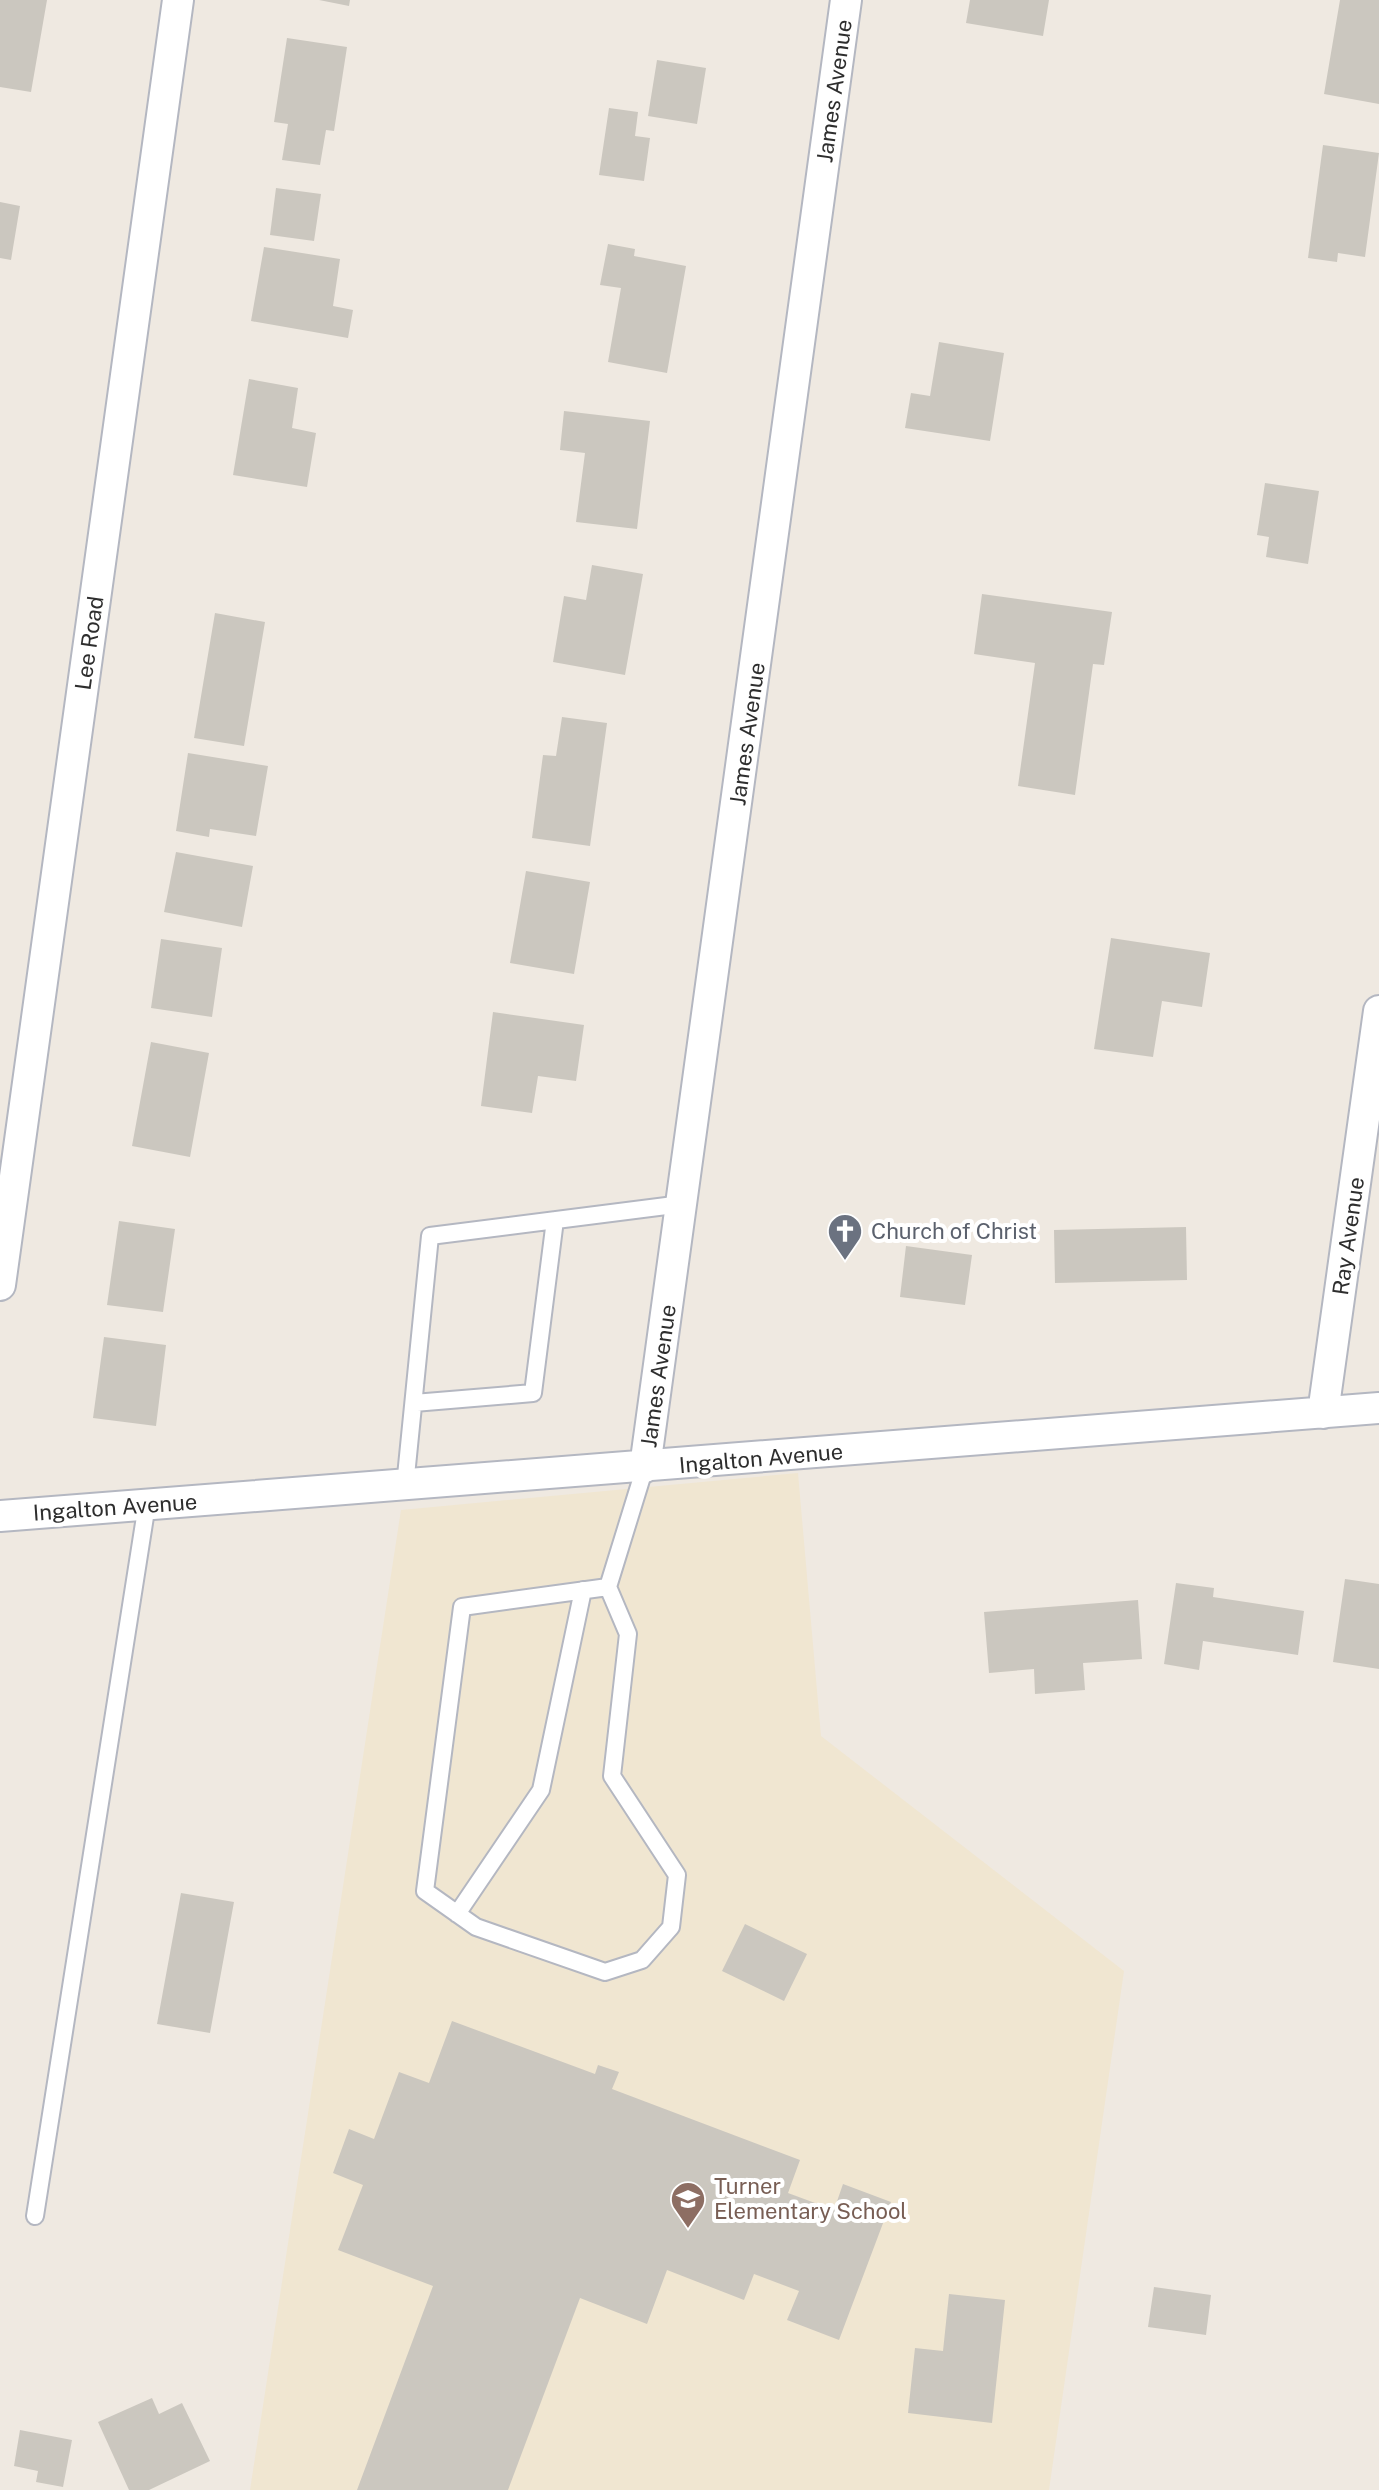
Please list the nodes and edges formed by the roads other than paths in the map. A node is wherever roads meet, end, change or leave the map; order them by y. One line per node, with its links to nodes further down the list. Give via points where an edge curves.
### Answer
1 (178, 0): 6 (street, Lee Road)
2 (846, 0): 4 (street, James Avenue)
3 (1379, 1011): 9 (street, Ray Avenue)
4 (682, 1204): 5 (lane); 10 (street, James Avenue)
5 (555, 1220): 7 (lane, via 430,1236); 7 (lane, via 533,1393)
6 (0, 1285)
7 (414, 1403): 11 (lane)
8 (1379, 1408): 9 (street, Ingalton Avenue)
9 (1323, 1413): 10 (street, Ingalton Avenue)
10 (645, 1467): 11 (street, Ingalton Avenue); 14 (lane)
11 (405, 1486): 12 (street, Ingalton Avenue)
12 (147, 1504): 13 (street, Ingalton Avenue); 17 (lane)
13 (0, 1516)
14 (608, 1587): 15 (lane); 16 (lane, via 628,1634 612,1776 677,1875 671,1927 642,1960 605,1972 476,1927)
15 (583, 1590): 16 (lane, via 541,1790); 16 (lane, via 462,1607 425,1891)
16 (457, 1914)
17 (35, 2216)

